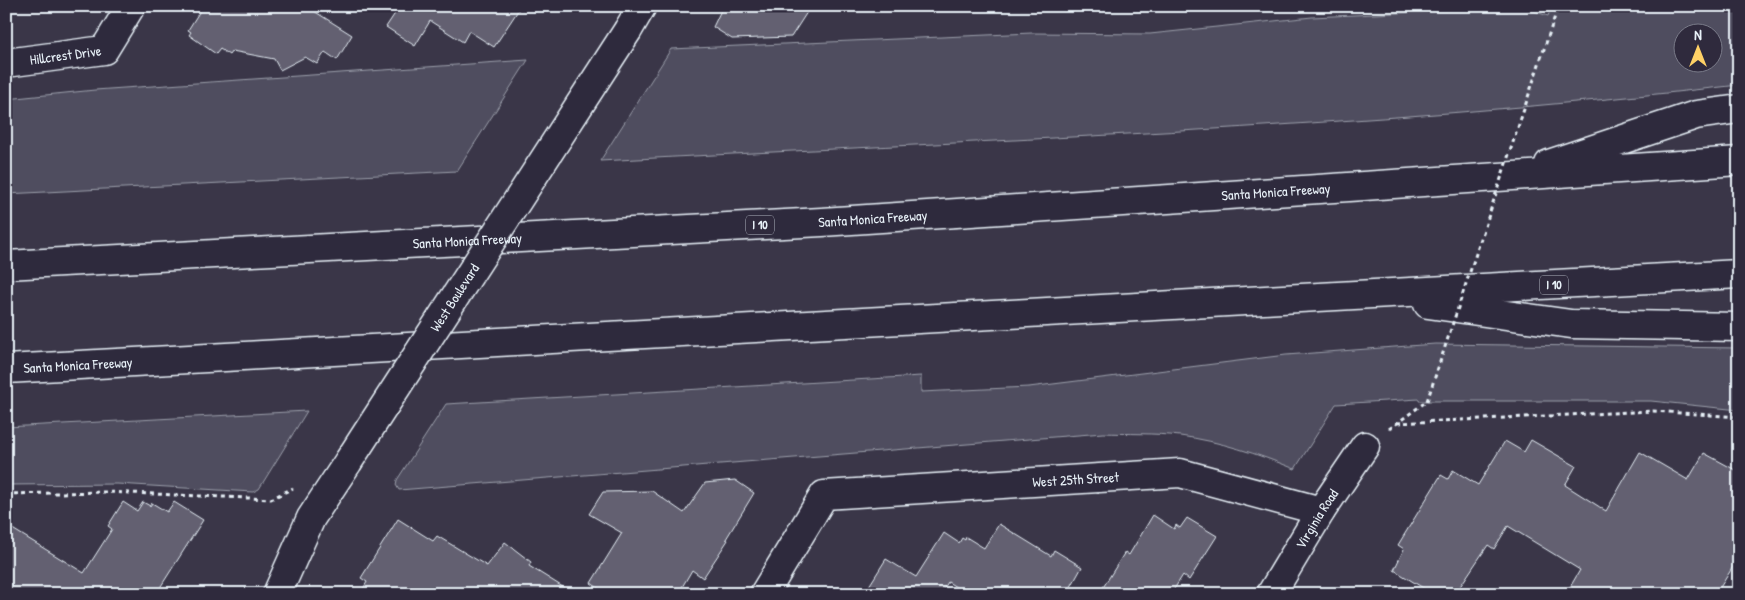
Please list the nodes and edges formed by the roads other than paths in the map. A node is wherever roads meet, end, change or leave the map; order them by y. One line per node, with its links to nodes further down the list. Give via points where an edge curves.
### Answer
1 (131, 6): 3 (main road, Hillcrest Drive, via 104,50)
2 (642, 6): 14 (main road, West Boulevard, bridge, via 311,518)
3 (6, 63)
4 (1739, 109): 6 (main road, via 1696,115)
5 (1739, 161): 6 (main road, Santa Monica Freeway / I 10)
6 (1512, 176): 7 (main road, Santa Monica Freeway / I 10, via 822,222)
7 (6, 266)
8 (1739, 274): 9 (main road, Santa Monica Freeway / I 10)
9 (1370, 296): 10 (main road, via 1571,324); 11 (main road, Santa Monica Freeway / I 10)
10 (1739, 327)
11 (6, 369)
12 (1365, 446): 13 (main road, Virginia Road)
13 (1321, 511): 15 (main road, West 25th Street, via 1180,473 824,496); 16 (main road, Virginia Road)
14 (277, 594)
15 (764, 594)
16 (1271, 594)

